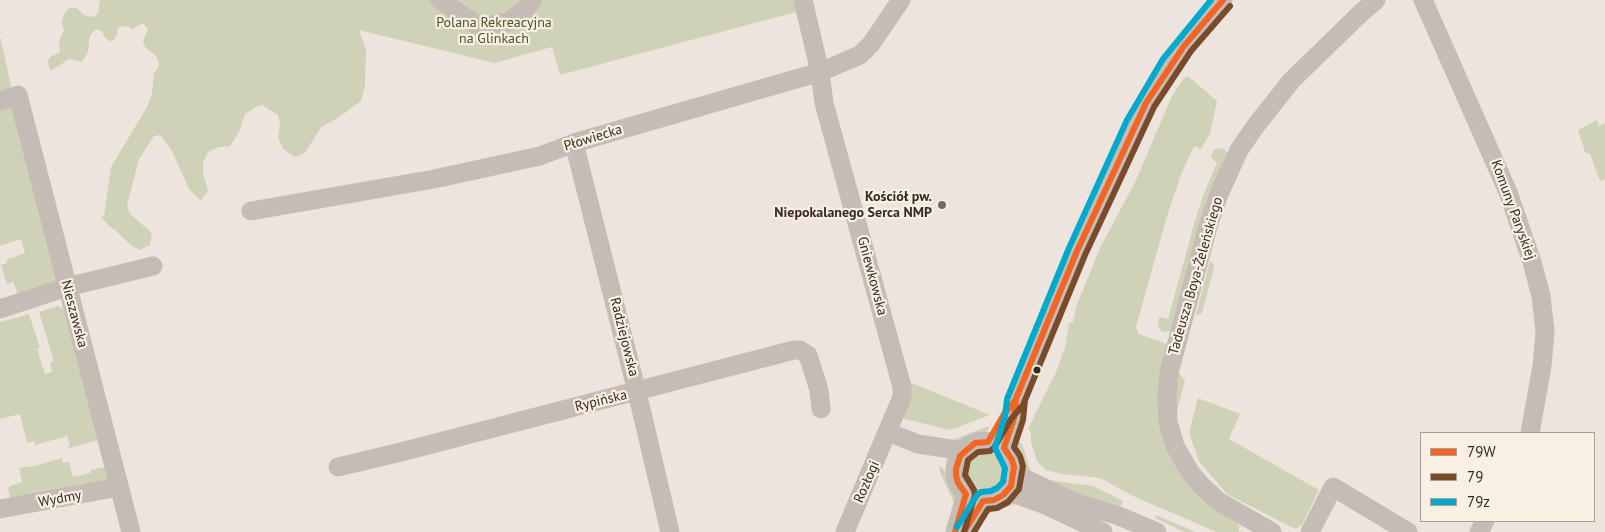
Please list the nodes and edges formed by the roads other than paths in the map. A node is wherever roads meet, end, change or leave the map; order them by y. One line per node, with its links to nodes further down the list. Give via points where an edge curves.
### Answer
1 (440, 0): 2 (street, via 474,24 485,26 508,22)
2 (534, 0)
3 (803, 0): 8 (street, Gniewkowska)
4 (901, 0): 8 (street, Płowiecka, via 860,55)
5 (1223, 0): 20 (street, via 1184,46 1146,103 1084,234 1015,401 1004,414)
6 (1376, 0): 36 (street, Tadeusza Boya-Żeleńskiego, via 1292,80 1239,150 1209,223 1170,373 1168,422 1175,446 1190,472 1218,501)
7 (1422, 0): 18 (street, Komuny Paryskiej, via 1508,192 1539,286 1545,331)
8 (820, 72): 10 (street, Płowiecka); 17 (street, Gniewkowska, via 824,103 902,387 902,397)
9 (0, 101): 13 (street, Nieszawska, via 18,95)
10 (574, 142): 11 (street, Płowiecka, via 540,156 434,179); 15 (street, Radziejowska)
11 (251, 211)
12 (153, 266): 13 (street)
13 (67, 287): 14 (street); 25 (street, Nieszawska)
14 (0, 309)
15 (637, 392): 16 (street, Rypińska, via 800,350 808,355 819,390); 22 (street, Rypińska); 30 (street, Radziejowska)
16 (821, 410)
17 (888, 432): 19 (street); 31 (street, Rozłogi)
18 (1530, 432)
19 (918, 444): 21 (street); 23 (street)
20 (996, 445): 21 (street, via 975,443); 24 (street, via 1012,460)
21 (964, 451): 23 (street)
22 (338, 466)
23 (956, 469): 27 (street, via 958,483)
24 (1015, 474): 26 (street); 35 (street, via 1077,503)
25 (119, 487): 28 (street, Wydmy); 29 (street, Nieszawska)
26 (1007, 491): 27 (street, via 999,498); 34 (street)
27 (975, 497): 32 (street); 33 (street)
28 (0, 509)
29 (131, 532)
30 (670, 532)
31 (846, 532)
32 (956, 532)
33 (964, 532)
34 (1103, 532)
35 (1158, 532)
36 (1272, 532)
37 (1310, 532): 38 (street, via 1333,487)
38 (1408, 532)

